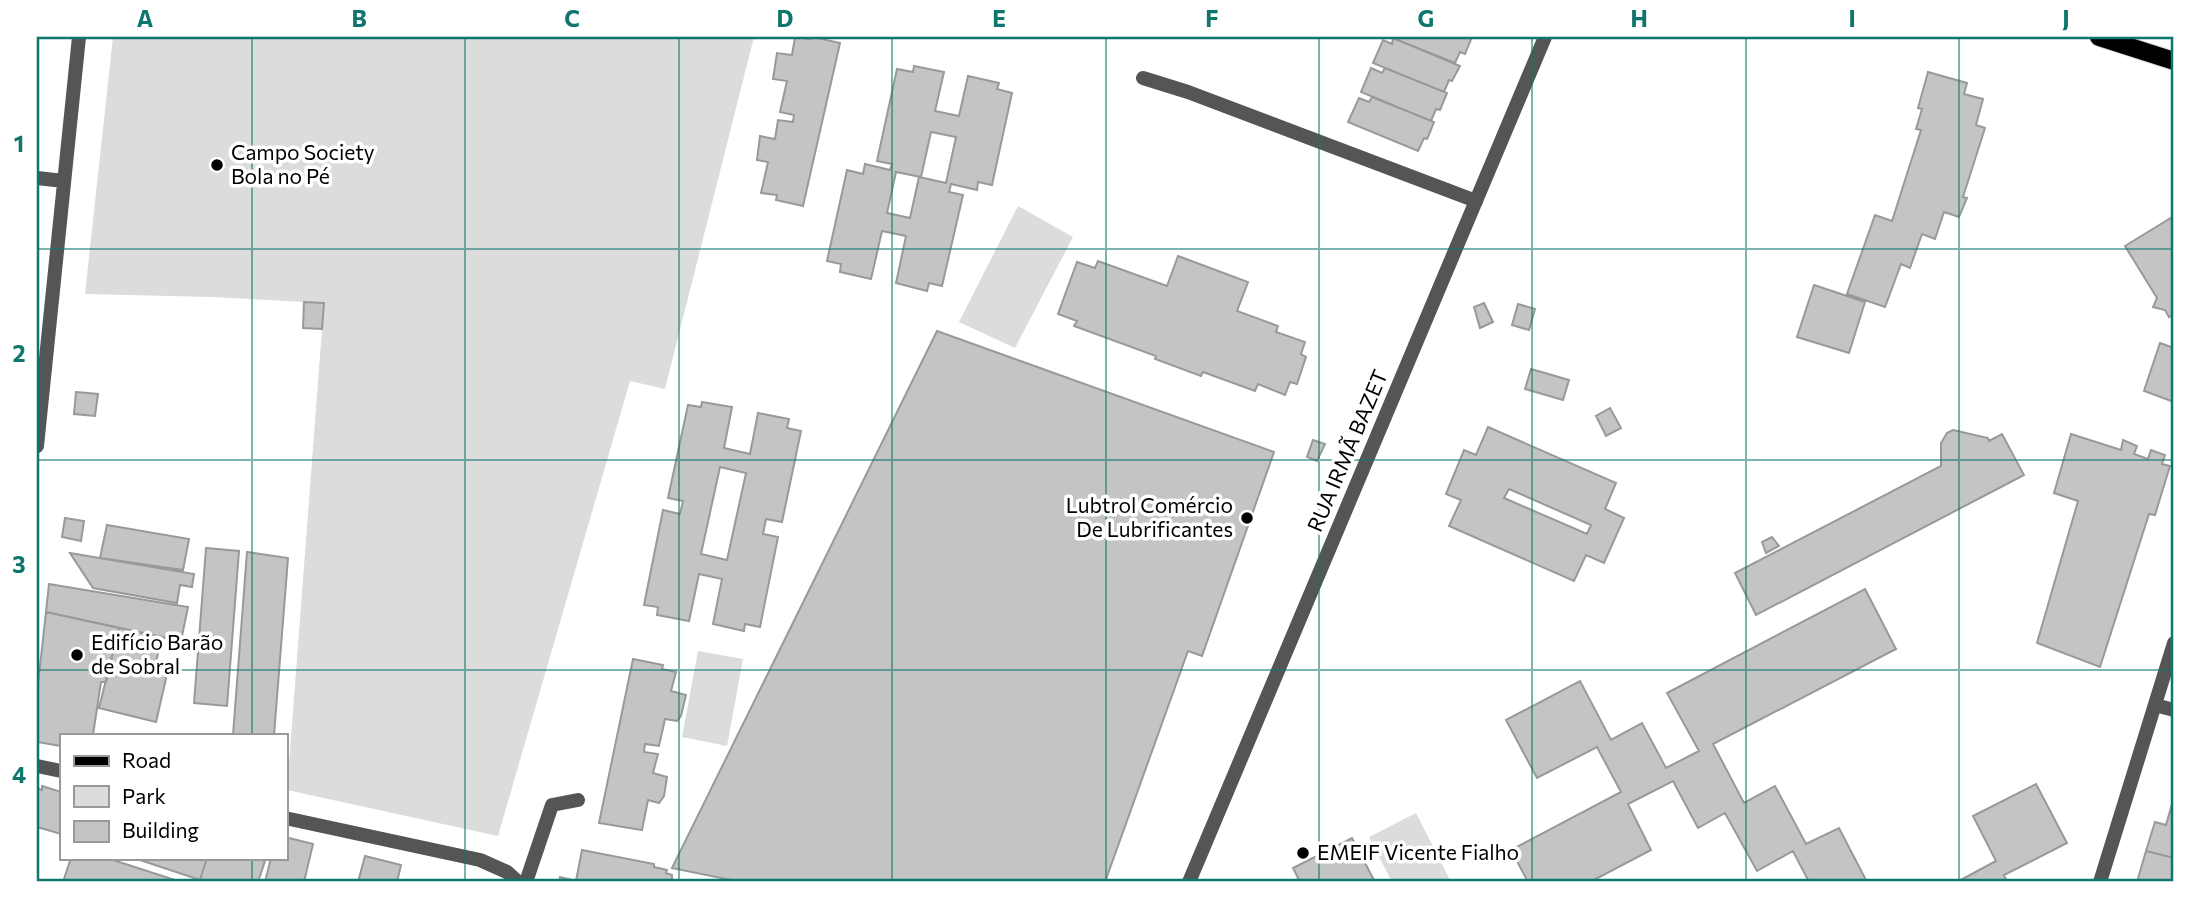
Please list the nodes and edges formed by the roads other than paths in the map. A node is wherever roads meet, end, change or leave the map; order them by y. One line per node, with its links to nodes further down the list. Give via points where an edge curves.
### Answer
1 (79, 37): 7 (street)
2 (1545, 37): 8 (street, RUA IRMÃ BAZET)
3 (2099, 37): 4 (main road)
4 (2174, 61)
5 (1143, 78): 8 (street)
6 (37, 178): 7 (street)
7 (64, 181): 9 (street)
8 (1476, 201): 19 (street, RUA IRMÃ BAZET)
9 (37, 446)
10 (2174, 643): 11 (street)
11 (2155, 705): 12 (street); 20 (street)
12 (2174, 710)
13 (37, 766): 14 (street)
14 (60, 771)
15 (578, 800): 18 (street, via 552,805)
16 (287, 818): 17 (street, via 480,860)
17 (518, 882)
18 (526, 882)
19 (1189, 882)
20 (2100, 882)

